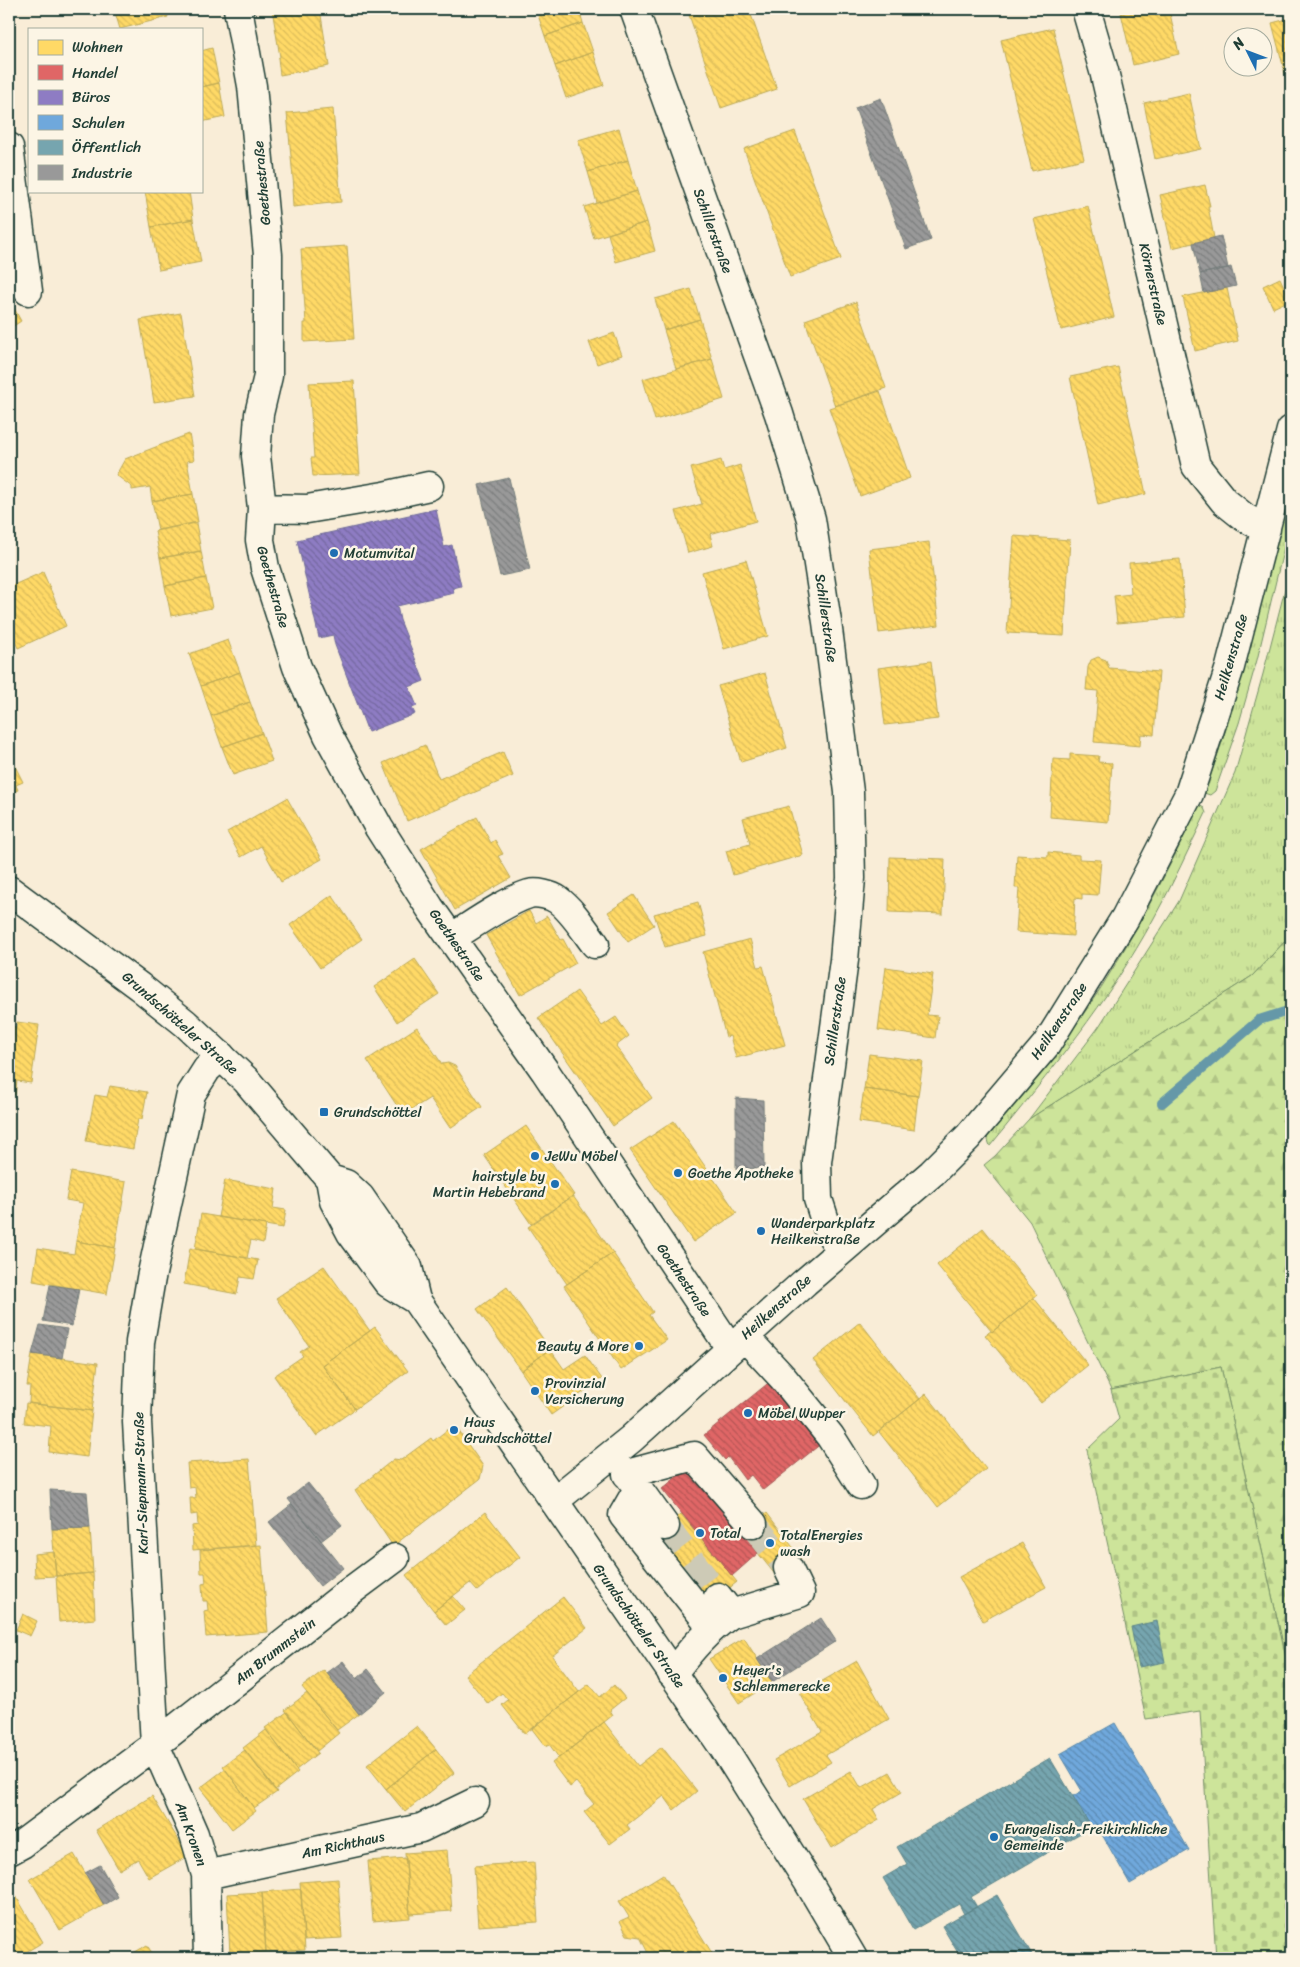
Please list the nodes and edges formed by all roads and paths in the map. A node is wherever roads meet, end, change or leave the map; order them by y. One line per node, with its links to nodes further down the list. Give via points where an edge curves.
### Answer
1 (238, 9): 9 (street, Goethestraße, via 252,86 268,255 268,376 259,414 256,456)
2 (634, 9): 15 (street, Schillerstraße, via 779,414 812,519 849,792 850,878 844,960 817,1162 818,1198 828,1230)
3 (1086, 9): 10 (street, Körnerstraße, via 1104,71 1196,466 1224,501)
4 (9, 146): 5 (street)
5 (9, 157): 6 (street)
6 (28, 292)
7 (1291, 430): 10 (street, Heilkenstraße)
8 (429, 486): 9 (street, via 307,509)
9 (262, 508): 12 (street, Goethestraße, via 260,540 265,568 297,667 328,735 379,828)
10 (1266, 529): 15 (street, Heilkenstraße, via 1230,667 1189,794 1124,918 1046,1045 968,1137 932,1173)
11 (9, 890): 14 (street, Grundschötteler Straße, via 140,988)
12 (451, 938): 13 (street, via 507,905 537,893 557,899); 16 (street, Goethestraße)
13 (596, 944)
14 (221, 1056): 19 (street, Grundschötteler Straße, via 246,1080 330,1179 346,1184 360,1197 408,1267 416,1300); 26 (street, Karl-Siepmann-Straße, via 207,1069 191,1094 140,1342 137,1422)
15 (841, 1250): 16 (street, Heilkenstraße)
16 (737, 1342): 17 (street, Heilkenstraße); 18 (street, Goethestraße, via 783,1378 830,1436)
17 (626, 1472): 19 (street, Heilkenstraße); 20 (street, via 694,1456); 21 (street); 24 (street, via 623,1514)
18 (861, 1486)
19 (554, 1501): 25 (street, Grundschötteler Straße)
20 (753, 1524)
21 (665, 1526)
22 (395, 1558): 26 (street, Am Brummstein)
23 (788, 1568): 24 (street, via 800,1593)
24 (720, 1613): 25 (street)
25 (672, 1674): 31 (street, Grundschötteler Straße, via 769,1820)
26 (155, 1745): 28 (street); 29 (street, Am Kronen, via 194,1834)
27 (475, 1802): 29 (street, Am Richthaus, via 421,1828)
28 (9, 1851)
29 (206, 1874): 30 (street, Am Kronen)
30 (208, 1958)
31 (854, 1958)

